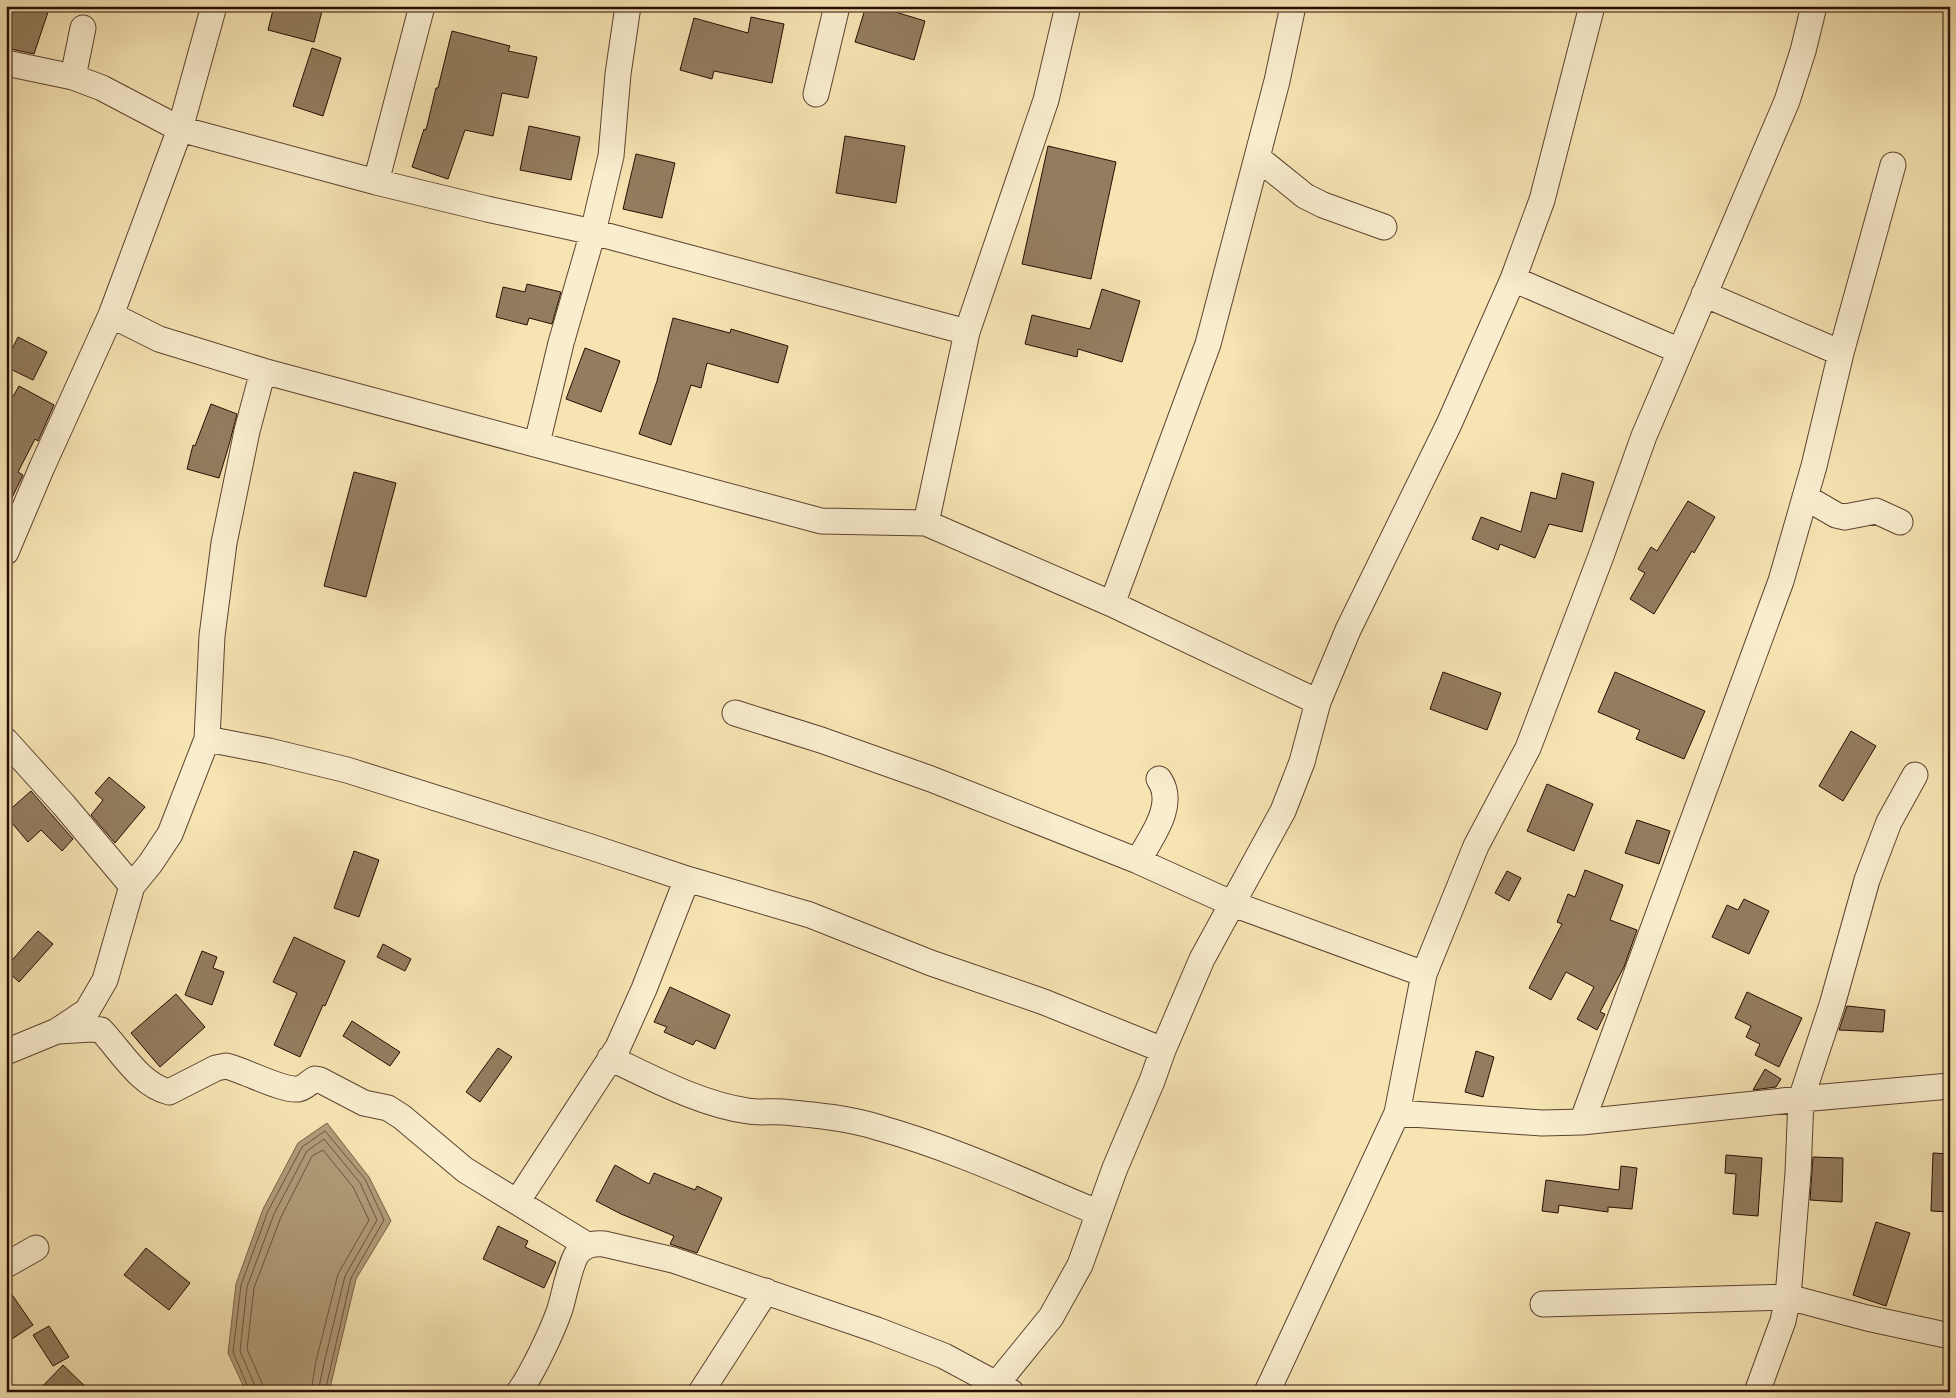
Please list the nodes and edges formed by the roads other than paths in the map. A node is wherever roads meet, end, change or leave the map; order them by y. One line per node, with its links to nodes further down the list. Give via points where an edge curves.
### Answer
1 (214, 6): 13 (street)
2 (422, 6): 16 (street)
3 (628, 6): 18 (street, via 611,156)
4 (837, 6): 12 (street)
5 (1068, 6): 22 (street, via 1046,100)
6 (1293, 6): 14 (street)
7 (1592, 6): 19 (street, via 1542,200)
8 (1814, 6): 20 (street, via 1787,101)
9 (83, 28): 11 (street)
10 (6, 63): 11 (street)
11 (73, 76): 13 (street)
12 (816, 94)
13 (180, 129): 16 (street); 21 (street)
14 (1258, 158): 17 (street, via 1305,196); 31 (street, via 1208,344)
15 (1893, 165): 24 (street)
16 (376, 182): 18 (street)
17 (1384, 227)
18 (592, 232): 22 (street); 26 (street)
19 (1513, 279): 23 (street); 32 (street, via 1444,433 1348,630)
20 (1704, 294): 23 (street); 24 (street)
21 (111, 315): 25 (street, via 159,339); 30 (street)
22 (968, 332): 28 (street)
23 (1680, 351): 42 (street, via 1644,436 1528,748 1476,846)
24 (1841, 353): 27 (street)
25 (263, 371): 26 (street); 34 (street, via 224,543 212,636)
26 (536, 443): 28 (street, via 821,521)
27 (1805, 497): 29 (street, via 1836,515 1845,517 1876,511); 50 (street, via 1778,590)
28 (926, 522): 31 (street)
29 (1900, 522)
30 (6, 552)
31 (1112, 604): 32 (street)
32 (1318, 702): 41 (street, via 1302,762 1283,811)
33 (735, 713): 38 (street, via 931,779)
34 (207, 739): 39 (street, via 347,770); 40 (street, via 170,834)
35 (6, 741): 40 (street)
36 (1915, 775): 48 (street, via 1889,822 1867,880 1832,1005)
37 (1159, 779): 38 (street, via 1164,787 1164,811)
38 (1138, 860): 41 (street)
39 (687, 879): 44 (street, via 810,915); 46 (street, via 644,988)
40 (132, 886): 43 (street, via 105,980 87,1011)
41 (1233, 904): 42 (street); 44 (street, via 1202,959)
42 (1424, 974): 49 (street)
43 (57, 1031): 45 (street); 51 (street, via 101,1030 140,1075 159,1090 169,1092 226,1066 295,1089 303,1088 315,1079 320,1080 364,1103 388,1108 466,1170)
44 (1163, 1050): 52 (street)
45 (6, 1052)
46 (610, 1058): 51 (street); 52 (street, via 675,1089 715,1103 749,1111 843,1119 880,1128 964,1156)
47 (1950, 1086): 48 (street)
48 (1801, 1099): 50 (street); 57 (street)
49 (1397, 1113): 50 (street); 63 (street)
50 (1582, 1122)
51 (517, 1202): 53 (street)
52 (1099, 1213): 60 (street, via 1080,1265 1051,1317)
53 (587, 1245): 56 (street, via 604,1244 673,1260); 61 (street, via 576,1255 548,1337)
54 (36, 1248): 55 (street)
55 (6, 1265)
56 (766, 1291): 60 (street, via 944,1356); 62 (street)
57 (1788, 1297): 58 (street); 59 (street); 64 (street, via 1783,1321)
58 (1543, 1304)
59 (1950, 1336)
60 (999, 1389)
61 (519, 1392)
62 (701, 1392)
63 (1267, 1392)
64 (1757, 1392)

